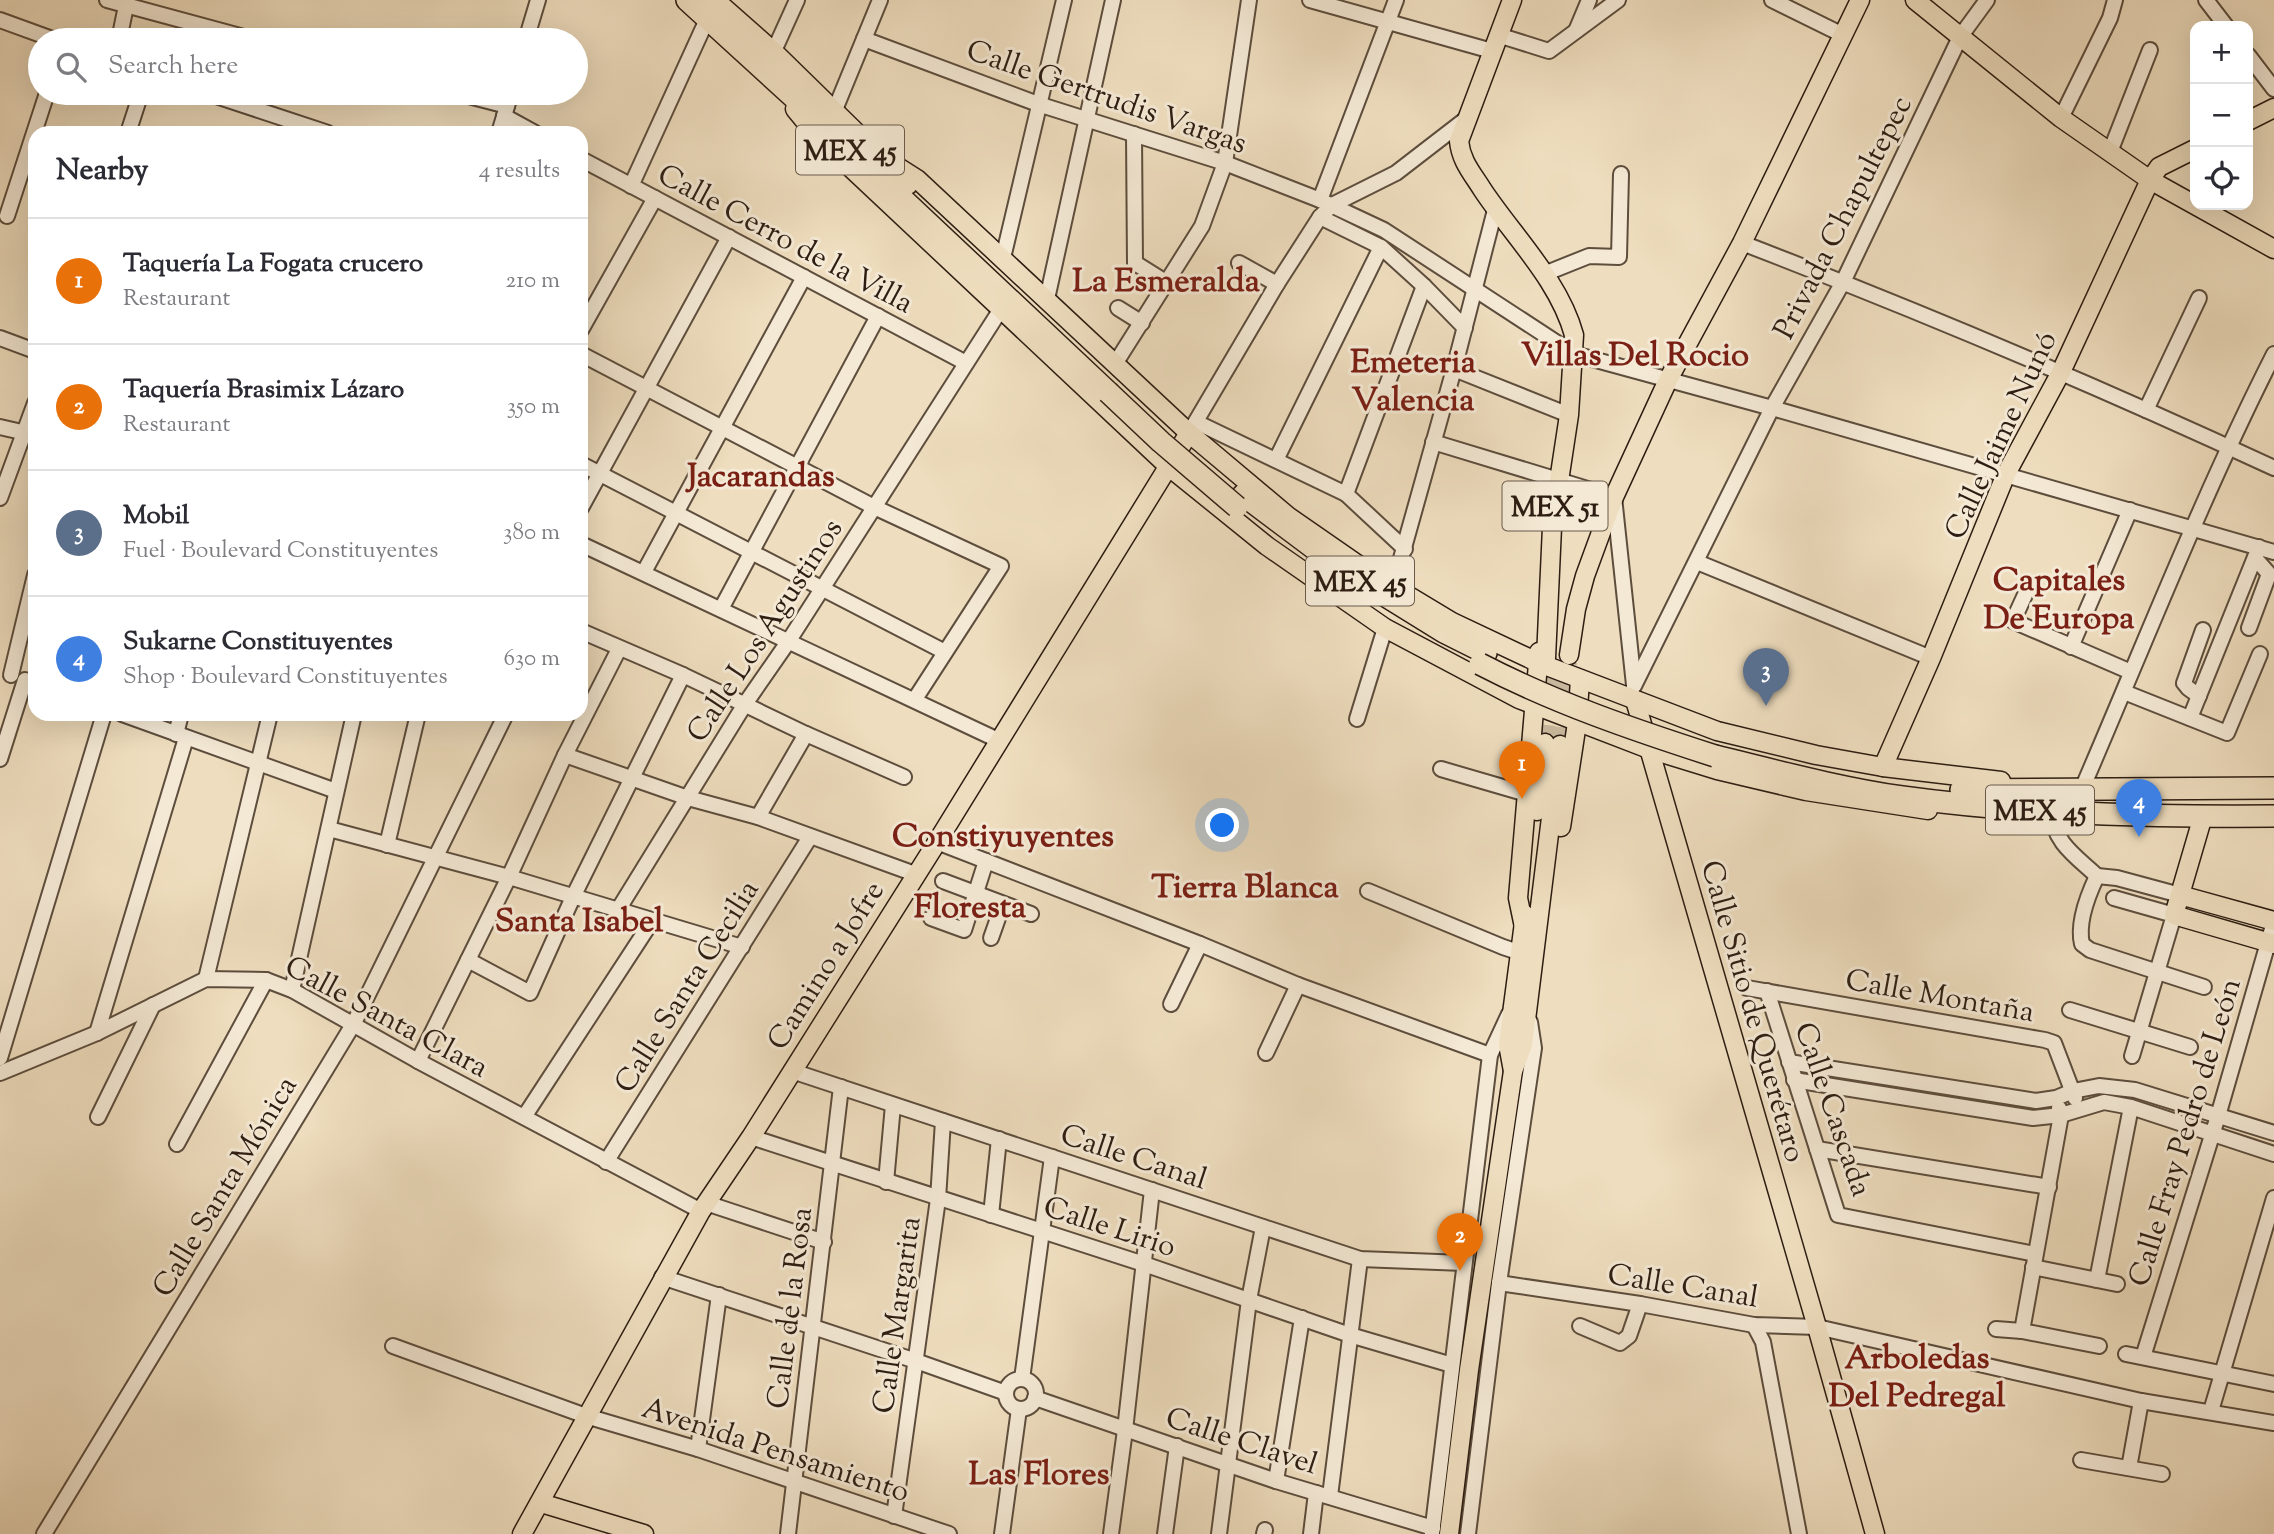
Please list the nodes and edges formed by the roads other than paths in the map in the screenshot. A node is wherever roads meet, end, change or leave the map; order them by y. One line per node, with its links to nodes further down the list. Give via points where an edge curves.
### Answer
1 (107, 0): 22 (street)
2 (538, 0): 29 (street)
3 (675, 0): 23 (street)
4 (687, 0): 23 (highway, MEX 45)
5 (713, 0): 23 (highway, MEX 45)
6 (797, 0): 37 (street)
7 (880, 0): 34 (street)
8 (1064, 0): 40 (street)
9 (1113, 0): 50 (street)
10 (1249, 0): 62 (street)
11 (1310, 0): 26 (street)
12 (1396, 0): 26 (street)
13 (1512, 0): 35 (main road, MEX 51)
14 (1589, 0): 31 (street)
15 (1618, 0): 31 (street)
16 (1772, 0): 32 (street)
17 (1860, 0): 32 (main road, MEX 51)
18 (1915, 0): 33 (main road)
19 (1987, 0): 33 (street, Privada Chapultepec)
20 (2115, 0): 47 (street)
21 (2206, 0): 25 (street)
22 (127, 3): 27 (street); 28 (street)
23 (721, 19): 37 (highway, MEX 45); 65 (street)
24 (0, 20): 30 (street)
25 (2222, 21)
26 (1388, 22): 35 (street); 67 (street)
27 (121, 28)
28 (213, 28)
29 (530, 28)
30 (28, 30)
31 (1576, 31): 35 (street, via 1549,51)
32 (1843, 35): 72 (main road, MEX 51)
33 (1960, 37): 47 (main road); 79 (street, Privada Chapultepec)
34 (864, 39): 40 (street, Calle Gertrudis Vargas); 46 (street)
35 (1495, 43): 49 (main road, MEX 51)
36 (2150, 50): 59 (street)
37 (768, 62): 46 (highway, MEX 45); 86 (highway, MEX 45, via 825,126)
38 (2253, 62): 39 (street)
39 (2274, 89)
40 (1038, 104): 50 (street, Calle Gertrudis Vargas); 75 (street)
41 (43, 105): 51 (street)
42 (137, 105): 52 (street)
43 (243, 105): 53 (street)
44 (507, 105): 54 (street); 55 (street)
45 (2274, 108): 48 (main road)
46 (834, 112): 58 (highway, MEX 45)
47 (2061, 118): 59 (main road)
48 (2253, 118)
49 (1466, 119): 67 (street, via 1396,173); 68 (main road, MEX 51, via 1460,153)
50 (1087, 121): 56 (street, Calle Gertrudis Vargas); 85 (street)
51 (36, 126)
52 (130, 126)
53 (307, 126)
54 (501, 126)
55 (528, 126)
56 (1134, 134): 62 (street, Calle Gertrudis Vargas); 80 (street, via 1135,263)
57 (28, 151): 69 (street)
58 (872, 151): 75 (main road, via 917,179); 86 (highway, MEX 45)
59 (2110, 152): 64 (main road)
60 (2190, 152): 64 (main road, Calle Jaime Nunó, via 2159,167)
61 (588, 163): 65 (street, Calle Cerro de la Villa)
62 (1225, 163): 67 (street, Calle Gertrudis Vargas); 80 (street, via 1202,226)
63 (1621, 174): 77 (street, via 1619,257 1589,256)
64 (2150, 180): 74 (main road); 100 (main road, Calle Jaime Nunó)
65 (631, 186): 66 (street, Calle Cerro de la Villa)
66 (655, 198): 71 (street, Calle Cerro de la Villa); 89 (street)
67 (1326, 203): 70 (street); 83 (street, Calle Gertrudis Vargas, via 1384,230)
68 (1495, 209): 77 (main road, MEX 51); 83 (street)
69 (7, 216)
70 (1320, 217): 73 (street); 81 (street)
71 (729, 237): 78 (street, Calle Cerro de la Villa); 102 (street)
72 (1742, 243): 79 (street); 101 (main road, MEX 51)
73 (1381, 247): 82 (street); 115 (street)
74 (2274, 250)
75 (1003, 258): 85 (main road)
76 (1239, 262): 81 (street)
77 (1544, 274): 94 (main road, MEX 51, via 1571,323)
78 (804, 277): 88 (street, Calle Cerro de la Villa); 108 (street)
79 (1843, 282): 100 (street); 104 (street, Privada Chapultepec)
80 (1167, 283): 90 (street)
81 (1277, 284): 109 (street)
82 (1424, 286): 91 (street); 123 (street)
83 (1475, 289): 91 (street); 94 (street, Calle Gertrudis Vargas)
84 (2199, 298): 105 (street)
85 (1047, 299): 98 (main road)
86 (1012, 303): 97 (street, Calle Los Agustinos); 106 (main road); 186 (highway, MEX 45, bridge, via 1198,475 1275,536 1437,642 1575,708 1715,756)
87 (1118, 308): 90 (street)
88 (878, 316): 97 (street, Calle Cerro de la Villa); 118 (street)
89 (588, 318)
90 (1142, 323): 98 (street)
91 (1465, 328): 99 (street)
92 (0, 338): 93 (street)
93 (28, 348)
94 (1574, 354): 101 (street, Calle Gertrudis Vargas); 107 (main road, MEX 51)
95 (2274, 354): 114 (street)
96 (588, 358): 102 (street)
97 (966, 363): 127 (street, Calle Los Agustinos)
98 (1115, 365): 103 (main road)
99 (1454, 369): 107 (street); 113 (street)
100 (2061, 372): 105 (street); 121 (main road, Calle Jaime Nunó)
101 (1668, 380): 104 (street, Calle Gertrudis Vargas); 125 (main road, MEX 51)
102 (646, 388): 108 (street); 120 (street)
103 (1140, 388): 106 (street, via 1130,407); 109 (main road)
104 (1772, 408): 121 (street, Calle Gertrudis Vargas); 136 (street, Privada Chapultepec)
105 (2146, 410): 114 (street)
106 (1111, 414): 116 (main road)
107 (1569, 415): 122 (main road, MEX 51)
108 (721, 428): 118 (street); 129 (street)
109 (1193, 428): 115 (street); 116 (main road, Camino a Jofre); 139 (main road, via 1289,517)
110 (2, 432): 111 (street)
111 (28, 434)
112 (28, 436): 126 (street)
113 (1433, 442): 122 (street); 132 (street)
114 (2228, 447): 119 (street); 130 (street)
115 (1276, 460): 123 (street)
116 (1168, 466): 143 (main road, via 1268,546); 179 (main road, Camino a Jofre)
117 (588, 468): 120 (street)
118 (796, 468): 127 (street); 135 (street)
119 (2274, 468)
120 (599, 474): 124 (street); 129 (street)
121 (2006, 474): 128 (street, Calle Gertrudis Vargas); 153 (main road, Calle Jaime Nunó)
122 (1558, 480): 125 (street); 154 (main road, MEX 51, via 1544,550)
123 (1346, 494): 132 (street)
124 (588, 495)
125 (1614, 497): 152 (main road, MEX 51, via 1585,576); 160 (street, Calle Sitio de Querétaro)
126 (0, 498)
127 (874, 507): 140 (street, Calle Los Agustinos); 150 (street, via 1001,566)
128 (2130, 510): 130 (street, Calle Gertrudis Vargas); 148 (street)
129 (676, 514): 135 (street); 137 (street)
130 (2192, 527): 133 (street, Calle Gertrudis Vargas); 155 (street)
131 (588, 547): 137 (street)
132 (1405, 549): 139 (street)
133 (2257, 552): 134 (street, Calle Gertrudis Vargas); 144 (street, via 2269,574); 161 (street)
134 (2274, 552)
135 (752, 553): 140 (street); 141 (street)
136 (1698, 562): 153 (street); 160 (street, Privada Chapultepec)
137 (644, 572): 141 (street)
138 (2030, 584): 148 (street, via 2013,621)
139 (1393, 587): 154 (main road, via 1452,622)
140 (821, 589): 147 (street, Calle Los Agustinos); 150 (street)
141 (721, 609): 147 (street)
142 (28, 617): 157 (street)
143 (1385, 628): 164 (main road); 167 (street)
144 (2249, 628)
145 (2203, 630): 161 (street, via 2184,683)
146 (588, 634): 149 (street)
147 (788, 642): 162 (street); 163 (street, Calle Los Agustinos)
148 (2071, 647): 155 (street)
149 (620, 649): 156 (street); 165 (street)
150 (945, 652): 162 (street)
151 (2260, 654): 166 (street, via 2228,733)
152 (1569, 655)
153 (1931, 658): 184 (main road, Calle Jaime Nunó)
154 (1542, 661): 158 (main road); 164 (main road)
155 (2132, 672): 159 (street)
156 (683, 675): 163 (street); 188 (street)
157 (18, 677): 182 (street)
158 (1580, 680): 160 (main road); 176 (main road)
159 (2124, 692): 166 (street); 190 (street)
160 (1634, 693): 180 (main road, Calle Sitio de Querétaro); 184 (main road, via 1717,731)
161 (2199, 696): 166 (street)
162 (915, 699): 179 (street)
163 (745, 704): 177 (street); 193 (street, Calle Los Agustinos)
164 (1534, 706): 176 (main road); 192 (main road)
165 (588, 711)
166 (2190, 718)
167 (1357, 719)
168 (102, 721): 247 (street)
169 (141, 721): 178 (street)
170 (181, 721): 178 (street)
171 (268, 721): 183 (street)
172 (352, 721): 191 (street)
173 (416, 721): 201 (street)
174 (503, 721): 202 (street, Calle Santa Mónica)
175 (583, 721): 181 (street)
176 (1577, 723): 180 (main road); 227 (main road, via 1545,933)
177 (806, 734): 187 (street); 197 (street)
178 (181, 736): 183 (street); 242 (street)
179 (1000, 741): 200 (main road, Camino a Jofre)
180 (1649, 749): 194 (main road, via 1806,791 1886,805 2008,818); 299 (main road, Calle Sitio de Querétaro)
181 (565, 755): 188 (street); 206 (street)
182 (0, 759)
183 (258, 765): 191 (street); 229 (street)
184 (1882, 767): 190 (main road)
185 (1441, 769): 192 (street)
186 (1810, 773): 190 (highway, MEX 45, via 1976,791); 194 (highway, MEX 45, via 1902,797)
187 (904, 777)
188 (631, 778): 193 (street); 211 (street)
189 (2274, 788): 190 (highway, MEX 45)
190 (2082, 789)
191 (336, 791): 198 (street)
192 (1527, 794): 220 (main road, via 1518,898)
193 (688, 798): 197 (street); 214 (street, Calle Los Agustinos)
194 (2053, 815): 195 (highway, MEX 45); 205 (street, via 2064,844)
195 (2203, 816): 196 (highway, MEX 45); 210 (main road)
196 (2274, 816)
197 (758, 817): 199 (street)
198 (329, 829): 201 (street); 234 (street)
199 (810, 837): 204 (street); 224 (street, Calle Santa Cecilia)
200 (937, 842): 203 (street); 204 (main road, Camino a Jofre)
201 (387, 845): 202 (street)
202 (436, 858): 206 (street); 240 (street, Calle Santa Mónica)
203 (986, 861): 209 (street); 223 (street)
204 (915, 874): 250 (main road, Camino a Jofre)
205 (2097, 876): 210 (street); 228 (street, via 2079,932 2082,944)
206 (509, 877): 211 (street); 226 (street)
207 (943, 881): 209 (street)
208 (1368, 891): 225 (street)
209 (976, 894): 213 (street); 217 (street, via 964,930)
210 (2180, 895): 216 (main road); 219 (main road)
211 (573, 897): 214 (street); 226 (street, via 530,993)
212 (2114, 898): 216 (street)
213 (1003, 904): 215 (street); 221 (street)
214 (618, 910): 218 (street)
215 (1031, 914)
216 (2174, 915): 222 (main road); 228 (street)
217 (931, 918)
218 (652, 921): 224 (street); 262 (street)
219 (2274, 921): 222 (street, Calle Fray Pedro de León)
220 (1524, 927): 225 (main road); 227 (main road, via 1553,744)
221 (991, 938)
222 (2271, 943): 260 (street, Calle Fray Pedro de León)
223 (1200, 944): 231 (street); 236 (street)
224 (742, 947): 272 (street, Calle Santa Cecilia)
225 (1521, 953): 238 (main road)
226 (468, 960): 248 (street)
227 (1531, 970): 238 (main road)
228 (2155, 971): 232 (street); 241 (street)
229 (206, 979): 230 (street, Calle Santa Clara); 237 (street, Calle Santa Clara)
230 (266, 980): 234 (street, Calle Santa Clara); 268 (street)
231 (1298, 985): 244 (street); 245 (street)
232 (2204, 987)
233 (1747, 988): 235 (street, Calle Montaña)
234 (292, 990): 240 (street, Calle Santa Clara)
235 (1767, 991): 249 (street, Calle Cascada); 254 (street, Calle Montaña, via 2045,1040 2054,1043)
236 (1171, 1004)
237 (153, 1005): 242 (street, Calle Santa Clara); 261 (street)
238 (1521, 1006): 245 (street); 290 (street, via 1534,1048); 331 (main road, via 1508,1044 1513,1071 1469,1370)
239 (2070, 1010): 241 (street)
240 (354, 1023): 248 (street, Calle Santa Clara); 332 (street, Calle Santa Mónica)
241 (2140, 1031): 243 (street); 246 (street)
242 (97, 1033): 251 (street, Calle Santa Clara)
243 (2190, 1047)
244 (1266, 1053)
245 (1490, 1055): 286 (street)
246 (2132, 1056)
247 (0, 1058)
248 (418, 1061): 262 (street, Calle Santa Clara)
249 (1789, 1062): 252 (street, Calle Cascada); 255 (street, via 2016,1099)
250 (792, 1071): 253 (street, Calle Canal); 266 (main road, Camino a Jofre)
251 (0, 1073)
252 (1794, 1080): 259 (street, via 2009,1115); 269 (street, Calle Cascada)
253 (841, 1087): 256 (street, Calle Canal); 273 (street, Calle de la Rosa)
254 (2073, 1091): 255 (street); 258 (street, Calle Montaña); 260 (street, via 2099,1086 2136,1090)
255 (2056, 1098): 259 (street)
256 (893, 1105): 263 (street, Calle Canal); 274 (street)
257 (2131, 1107): 258 (street, via 2104,1102); 265 (street); 289 (street)
258 (2080, 1109): 259 (street)
259 (2061, 1115): 275 (street)
260 (2218, 1116): 264 (street); 265 (street, Calle Fray Pedro de León)
261 (98, 1117)
262 (524, 1117): 272 (street, Calle Santa Clara)
263 (943, 1121): 267 (street, Calle Canal); 278 (street, Calle Margarita)
264 (2274, 1133)
265 (2212, 1134): 270 (street); 306 (street, Calle Fray Pedro de León)
266 (751, 1137): 273 (street, Calle Lirio); 279 (main road, Camino a Jofre)
267 (999, 1139): 271 (street, Calle Canal); 280 (street)
268 (177, 1144)
269 (1816, 1149): 275 (street); 285 (street, Calle Cascada, via 1838,1215)
270 (2274, 1154)
271 (1052, 1157): 276 (street, Calle Canal); 282 (street)
272 (606, 1162): 279 (street, Calle Santa Clara)
273 (833, 1163): 274 (street, Calle Lirio); 283 (street, Calle de la Rosa)
274 (886, 1182): 278 (street, Calle Lirio)
275 (2049, 1186): 285 (street)
276 (1152, 1190): 281 (street, Calle Canal); 287 (street)
277 (2274, 1198): 309 (street)
278 (938, 1199): 280 (street, Calle Lirio); 307 (street, Calle Margarita)
279 (704, 1207): 283 (street, Calle Santa Clara); 288 (main road, Camino a Jofre)
280 (991, 1215): 282 (street, Calle Lirio)
281 (1263, 1227): 284 (street, Calle Canal); 293 (street)
282 (1040, 1232): 287 (street, Calle Lirio); 310 (street)
283 (824, 1242): 298 (street, Calle de la Rosa)
284 (1360, 1259): 286 (street, Calle Canal); 302 (street)
285 (2034, 1260): 289 (street); 301 (street)
286 (1464, 1263): 308 (street)
287 (1144, 1264): 293 (street, Calle Lirio); 319 (street)
288 (662, 1277): 292 (street); 317 (main road, Camino a Jofre)
289 (2097, 1280): 291 (street)
290 (1499, 1283): 294 (street, Calle Canal); 342 (street)
291 (2117, 1284)
292 (719, 1296): 298 (street); 321 (street)
293 (1248, 1300): 295 (street, Calle Lirio); 323 (street)
294 (1640, 1304): 296 (street, via 1629,1336 1620,1343); 297 (street, Calle Canal)
295 (1302, 1318): 302 (street, Calle Lirio); 326 (street)
296 (1580, 1325)
297 (1754, 1325): 299 (street, Calle Canal); 343 (street, via 1763,1342)
298 (814, 1326): 307 (street); 327 (street, Calle de la Rosa)
299 (1817, 1327): 314 (street, Calle Canal); 344 (main road, Calle Sitio de Querétaro)
300 (1996, 1329): 301 (street)
301 (2022, 1331): 304 (street)
302 (1350, 1335): 308 (street, Calle Lirio); 328 (street)
303 (393, 1346): 317 (street, Avenida Pensamiento)
304 (2099, 1346)
305 (2126, 1354): 306 (street)
306 (2143, 1357): 309 (street)
307 (916, 1361): 312 (street); 330 (street, Calle Margarita)
308 (1452, 1365): 331 (street)
309 (2224, 1374): 311 (street); 316 (street)
310 (1022, 1379): 312 (street, via 1008,1386); 313 (street, via 1035,1389)
311 (2274, 1384)
312 (1006, 1394): 315 (street, via 1007,1401)
313 (1035, 1398): 315 (street); 319 (street, Calle Clavel)
314 (2141, 1401): 316 (street, Calle Canal); 324 (street)
315 (1019, 1409): 337 (street)
316 (2211, 1411): 318 (street, Calle Canal)
317 (586, 1416): 321 (street, Avenida Pensamiento); 329 (main road, Camino a Jofre)
318 (2274, 1423)
319 (1125, 1430): 320 (street, Calle Clavel); 338 (street)
320 (1177, 1447): 323 (street, Calle Clavel); 339 (street)
321 (698, 1449): 327 (street, Avenida Pensamiento)
322 (2081, 1460): 324 (street)
323 (1228, 1463): 326 (street, Calle Clavel); 340 (street)
324 (2129, 1468): 325 (street)
325 (2162, 1474)
326 (1276, 1481): 328 (street, Calle Clavel)
327 (795, 1483): 330 (street, Avenida Pensamiento); 335 (street, Calle de la Rosa)
328 (1323, 1494): 331 (street, Calle Clavel); 341 (street)
329 (541, 1503): 333 (main road, Camino a Jofre); 334 (main road)
330 (894, 1516): 336 (street, Avenida Pensamiento)
331 (1438, 1532)
332 (44, 1534)
333 (522, 1534)
334 (644, 1534)
335 (788, 1534)
336 (949, 1534)
337 (1002, 1534)
338 (1111, 1534)
339 (1165, 1534)
340 (1219, 1534)
341 (1311, 1534)
342 (1468, 1534)
343 (1799, 1534)
344 (1875, 1534)

